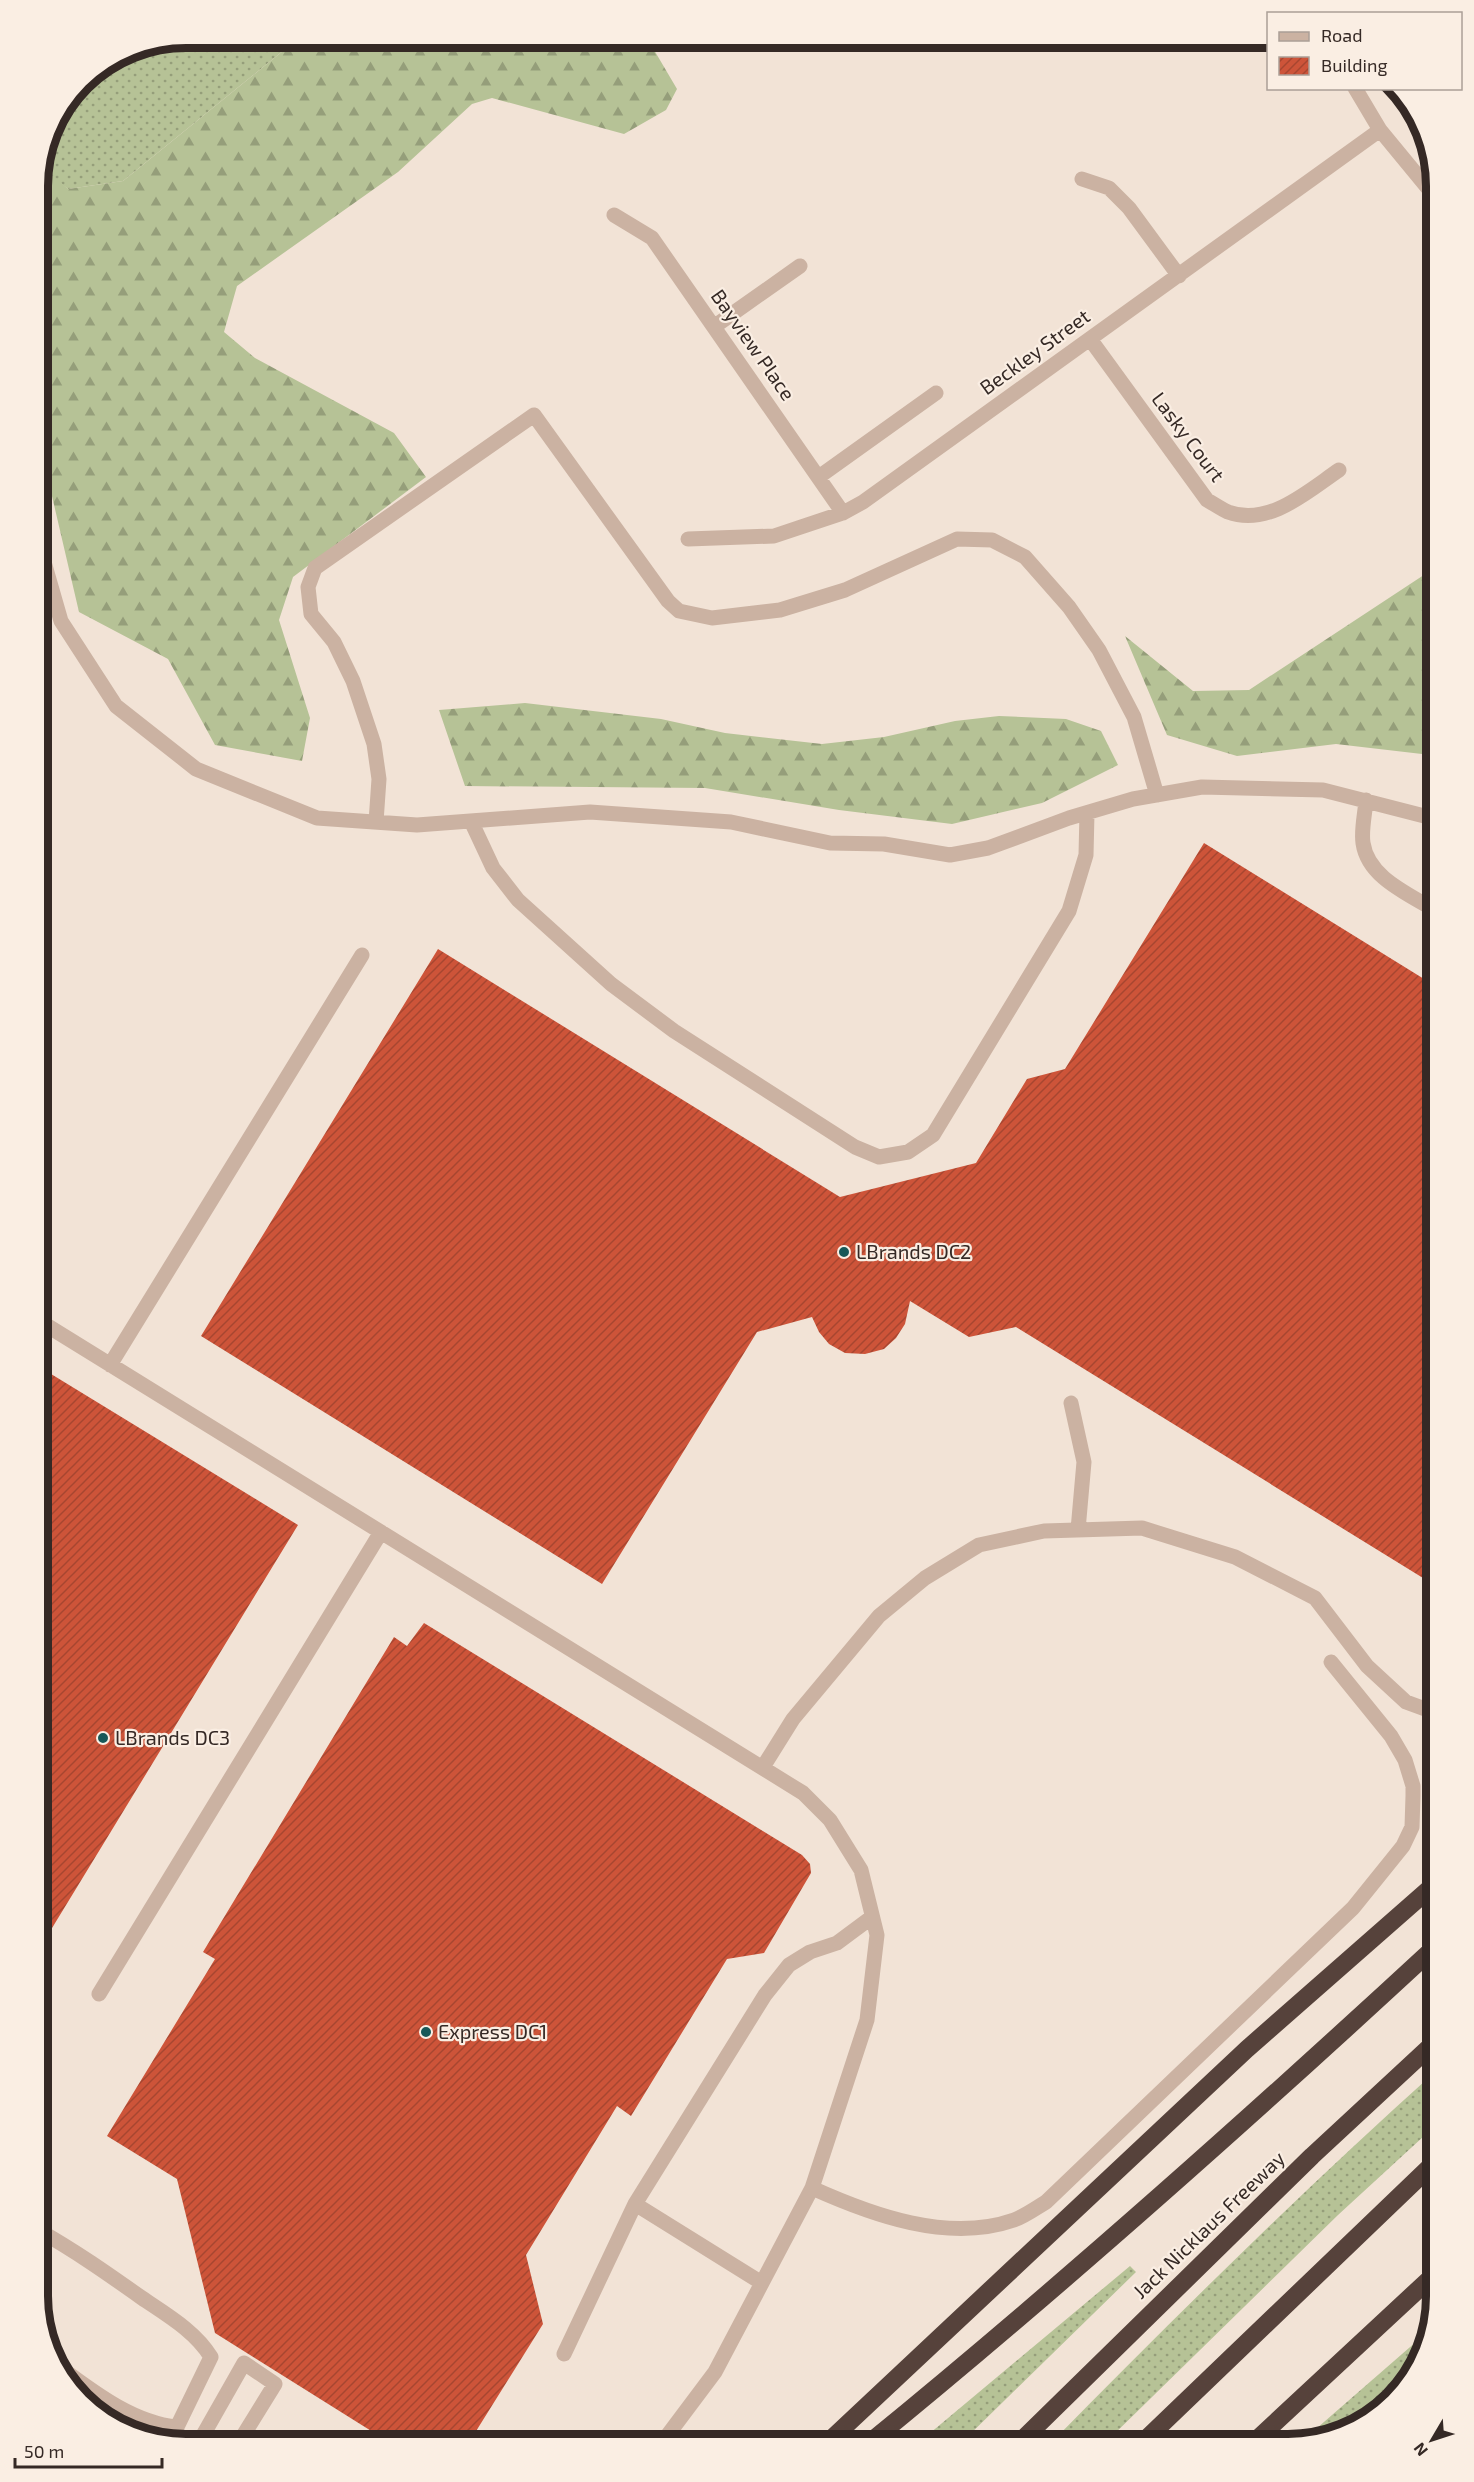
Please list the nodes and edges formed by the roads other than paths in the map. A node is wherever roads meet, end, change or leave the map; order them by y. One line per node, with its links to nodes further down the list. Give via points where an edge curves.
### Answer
1 (1356, 90): 2 (street)
2 (1380, 130): 4 (street); 7 (street, Beckley Street)
3 (1082, 179): 7 (street, via 1109,188 1129,208)
4 (1426, 185)
5 (614, 214): 8 (street, Bayview Place, via 652,238)
6 (800, 266): 8 (street)
7 (1179, 276): 9 (street, Beckley Street)
8 (715, 326): 12 (street, Bayview Place)
9 (1090, 339): 11 (street, Lasky Court, via 1207,500 1228,512 1253,516 1280,508); 13 (street, Beckley Street)
10 (936, 393): 12 (street)
11 (1339, 470)
12 (820, 476): 13 (street, Bayview Place)
13 (843, 513): 14 (street, Beckley Street, via 774,536)
14 (688, 539)
15 (48, 576): 21 (street, via 61,621 116,706 196,769 317,818)
16 (1157, 795): 17 (street, via 1202,787 1323,790); 18 (street); 21 (street, via 1134,717 1099,650 1069,607 1025,557 992,540 957,538 845,590 780,610 712,618 679,611 534,415 315,568 308,587 311,614 334,642 353,681 374,744 379,779)
17 (1366, 800): 19 (street); 22 (street, via 1363,842 1370,864 1389,883)
18 (1087, 813): 20 (street, via 988,848 950,855 884,844 830,843 719,821 590,812); 20 (street, via 1086,855 1064,920 933,1135 908,1152 879,1157 855,1147 683,1037 611,984 518,900 493,868)
19 (1426, 816)
20 (471, 821): 21 (street, via 417,825)
21 (375, 822)
22 (1426, 905)
23 (362, 955): 25 (street)
24 (48, 1326): 25 (street)
25 (110, 1365): 28 (street)
26 (1071, 1403): 27 (street, via 1084,1462)
27 (1078, 1530): 30 (street, via 1142,1528 1235,1557 1315,1598 1367,1666 1406,1702); 31 (street, via 1044,1531 979,1545 925,1578 879,1616 793,1719)
28 (381, 1532): 31 (street); 35 (street)
29 (1331, 1662): 38 (street, via 1391,1736 1405,1760 1413,1786 1412,1827 1403,1846 1353,1908 1046,2202 1014,2220 972,2228 911,2223)
30 (1426, 1709)
31 (763, 1767): 33 (street, via 803,1793 830,1820 861,1870)
32 (1426, 1893): 48 (highway, via 1247,2049)
33 (872, 1917): 38 (street, via 877,1935 867,2020); 39 (street, via 837,1943 810,1952 789,1965 765,1995)
34 (1426, 1956): 49 (highway, via 1279,2091 963,2368)
35 (99, 1994)
36 (1426, 2050): 50 (highway, Jack Nicklaus Freeway, via 1312,2156)
37 (1426, 2172): 51 (highway)
38 (812, 2188): 41 (street)
39 (635, 2204): 41 (street); 43 (street)
40 (48, 2236): 44 (street, via 172,2318 201,2341 211,2357 177,2427 162,2426 116,2407)
41 (762, 2283): 47 (street, via 715,2372)
42 (1426, 2283): 52 (highway)
43 (564, 2354)
44 (74, 2377)
45 (204, 2434): 46 (street, via 244,2363 276,2384)
46 (244, 2434)
47 (668, 2434)
48 (837, 2434)
49 (880, 2434)
50 (1028, 2434)
51 (1151, 2434)
52 (1264, 2434)

